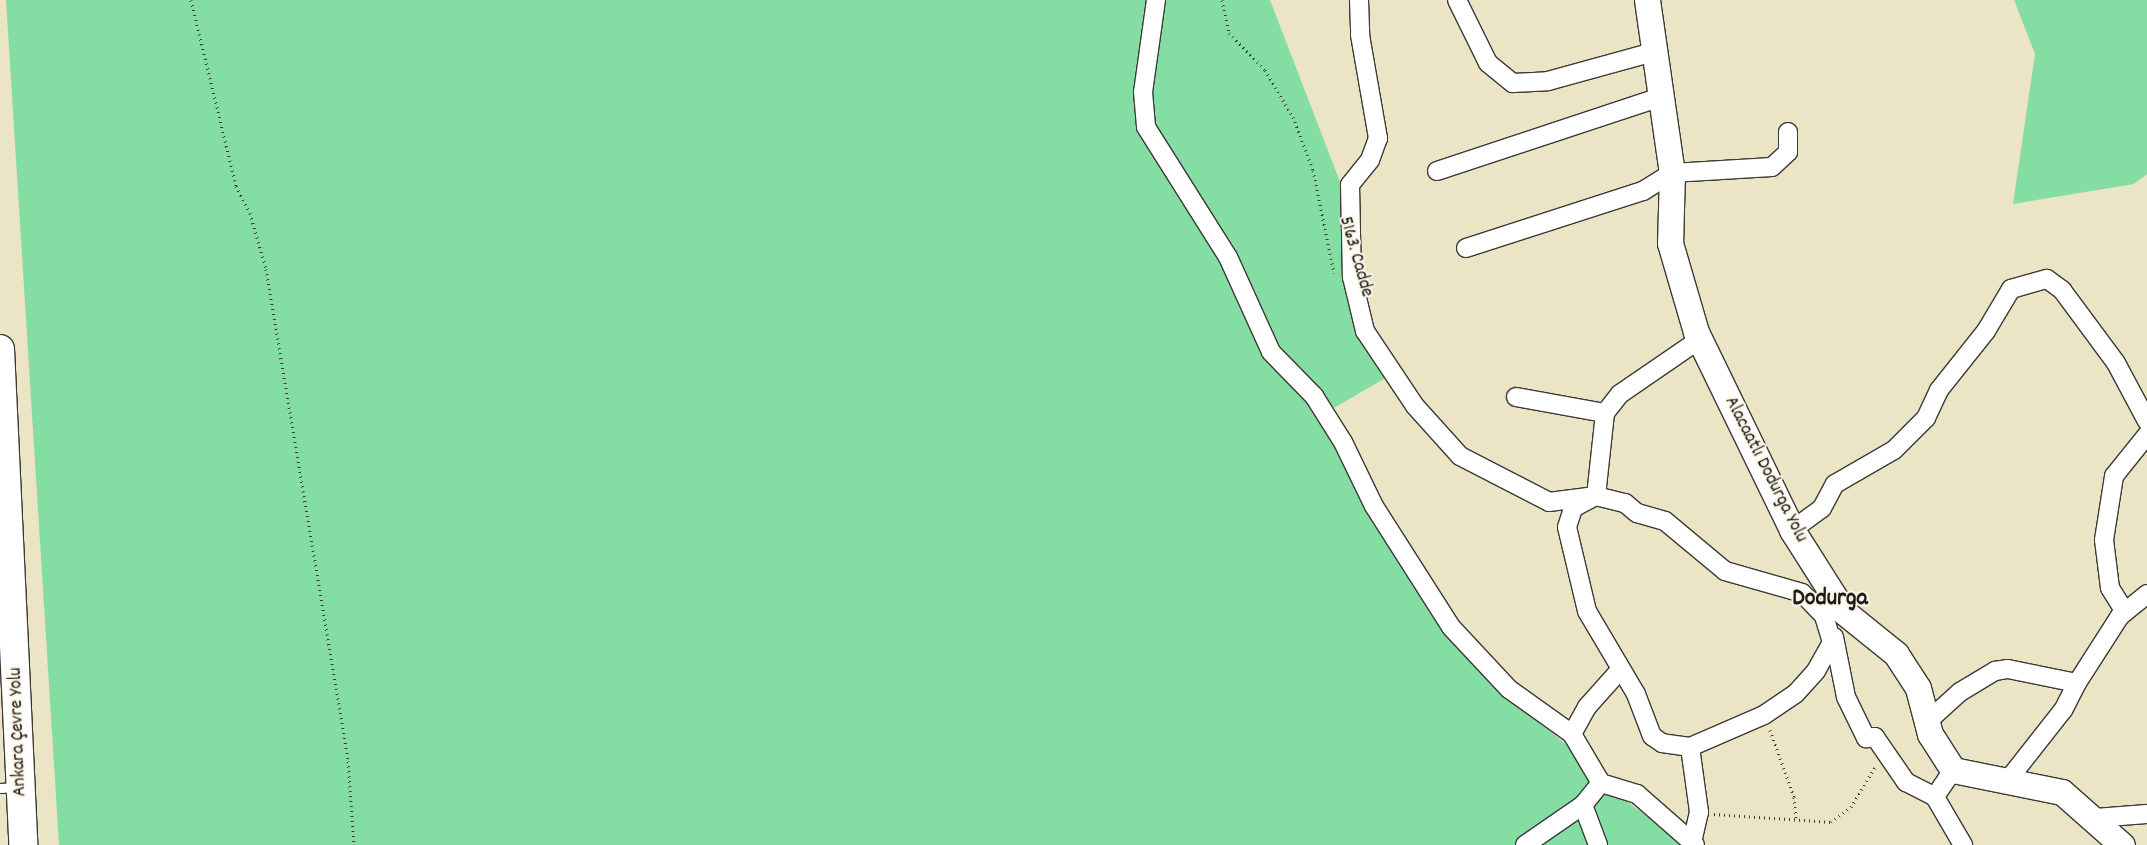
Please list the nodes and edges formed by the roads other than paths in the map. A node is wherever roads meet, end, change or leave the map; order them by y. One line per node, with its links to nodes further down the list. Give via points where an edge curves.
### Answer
1 (1156, 0): 26 (street, via 1143,92 1146,127 1228,257 1271,352 1314,396 1343,442 1374,506 1450,627 1509,689)
2 (1359, 0): 17 (street, via 1360,35 1378,138 1370,160 1350,185 1352,277 1365,331 1415,406 1460,456 1549,502)
3 (1457, 0): 5 (street, via 1488,63 1513,83 1548,81)
4 (1647, 0): 5 (street, Alacaatlı Dodurga Yolu)
5 (1657, 51): 6 (street, Alacaatlı Dodurga Yolu)
6 (1661, 97): 8 (street); 9 (street, Alacaatlı Dodurga Yolu)
7 (1788, 132): 9 (street, via 1788,152 1772,167)
8 (1437, 171)
9 (1672, 173): 10 (street, via 1643,191); 11 (street, Alacaatlı Dodurga Yolu, via 1670,243)
10 (1466, 248)
11 (1700, 339): 14 (street, via 1620,394); 18 (street, Alacaatlı Dodurga Yolu)
12 (0, 349): 31 (highway, Ankara Çevre Yolu)
13 (1516, 397): 14 (street)
14 (1605, 413): 17 (street)
15 (2147, 421): 18 (street, via 2116,363 2062,290 2047,279 2011,288 1986,331 1939,390 1926,418 1894,450 1836,484 1822,508)
16 (2147, 435): 21 (street, via 2114,476 2104,540 2110,588)
17 (1596, 496): 22 (street, via 1625,503 1637,512 1665,522 1724,571 1802,593 1824,616); 23 (street, via 1573,508 1567,527 1587,611)
18 (1792, 530): 20 (street, Alacaatlı Dodurga Yolu)
19 (2147, 594): 21 (street)
20 (1844, 612): 22 (street); 25 (street, Alacaatlı Dodurga Yolu, via 1896,654 1918,688)
21 (2125, 612): 24 (street)
22 (1832, 642): 27 (street, via 1816,671 1764,715); 32 (street, via 1846,697 1866,738 1875,737 1906,782)
23 (1620, 670): 26 (street, via 1587,708); 27 (street, via 1636,694 1652,736 1662,743)
24 (2077, 683): 25 (street, via 2008,669 1995,671 1960,692); 29 (street, via 2063,710)
25 (1928, 721): 28 (street, Alacaatlı Dodurga Yolu, via 1937,748)
26 (1572, 734): 30 (street)
27 (1690, 747): 36 (street, via 1699,812)
28 (1954, 770): 29 (street); 32 (street)
29 (2008, 780): 35 (street, via 2062,792)
30 (1601, 783): 33 (street); 36 (street, via 1638,794)
31 (11, 787): 37 (highway, Ankara Çevre Yolu)
32 (1934, 797): 40 (street)
33 (1583, 805): 38 (street); 39 (street)
34 (2147, 814): 35 (street)
35 (2096, 818): 41 (street)
36 (1694, 844)
37 (23, 845)
38 (1525, 845)
39 (1598, 845)
40 (1963, 845)
41 (2122, 845)

